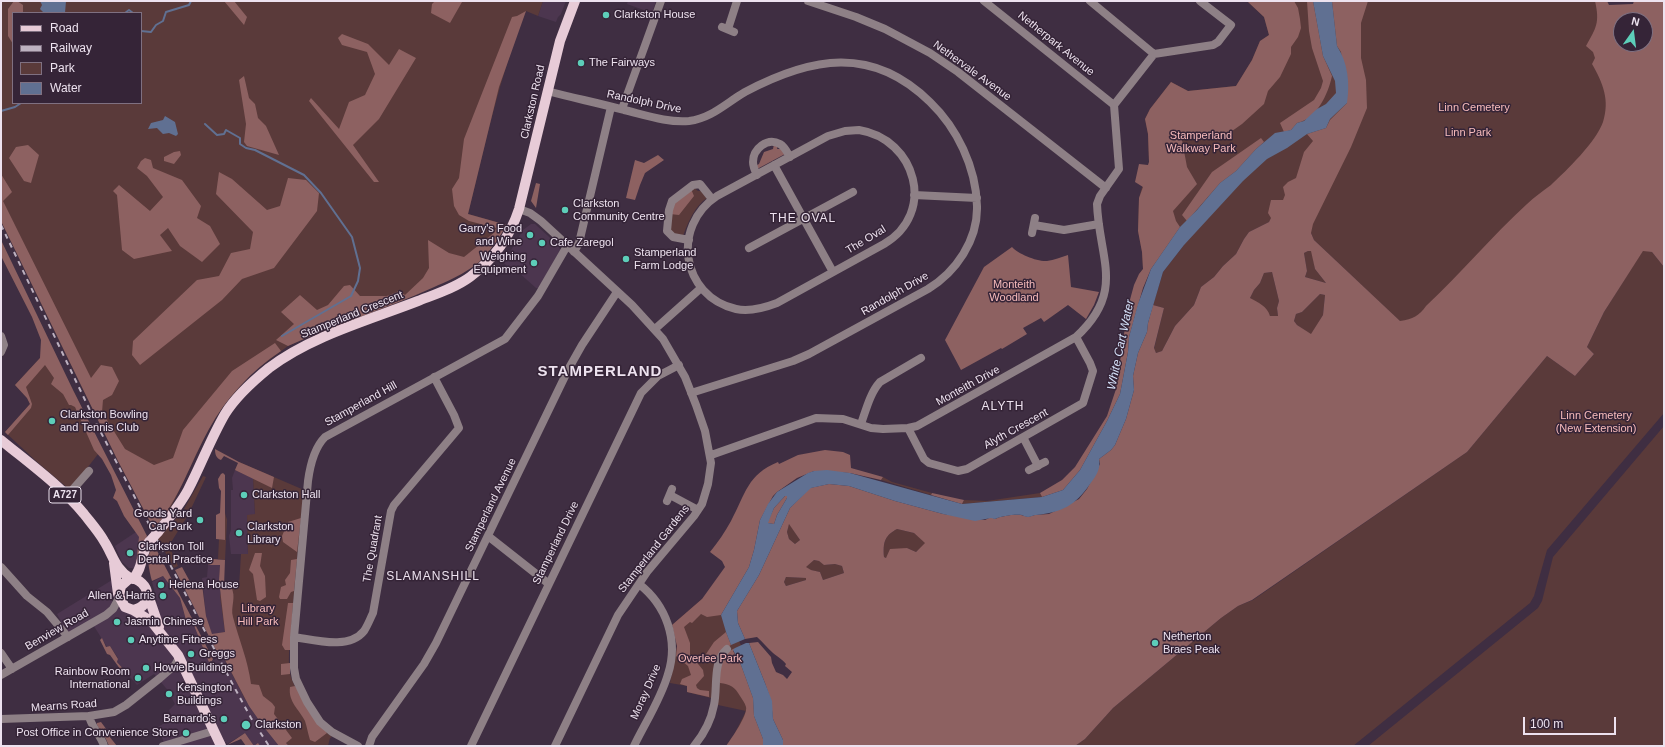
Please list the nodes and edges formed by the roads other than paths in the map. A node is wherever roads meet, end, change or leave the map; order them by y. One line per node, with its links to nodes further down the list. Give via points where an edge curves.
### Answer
1 (575, 1): 10 (main road, Clarkston Road, via 560,41)
2 (661, 1): 13 (street)
3 (737, 1): 8 (street)
4 (808, 1): 17 (street, Nethervale Avenue, via 885,29 930,53)
5 (984, 1): 11 (street, Netherpark Avenue)
6 (1090, 1): 9 (street)
7 (1200, 1): 9 (street, via 1231,25 1218,42 1213,45)
8 (728, 29)
9 (1154, 54): 11 (street)
10 (548, 91): 12 (street, Randolph Drive); 22 (main road, Clarkston Road)
11 (1114, 105): 17 (street, Monteith Drive, via 1119,165)
12 (612, 107): 13 (street, Randolph Drive); 29 (street, via 579,243)
13 (622, 109): 20 (street, Randolph Drive, via 669,120 690,121 709,116 747,92 795,71 831,62 868,64 890,72 912,85 943,117 963,148)
14 (790, 157): 15 (street, The Oval); 16 (street, via 780,144 764,144 754,158 753,165); 19 (street, The Oval, via 836,133 865,131 875,134 890,143 905,159 913,178)
15 (774, 165): 16 (street, The Oval); 23 (street)
16 (757, 175): 21 (street, The Oval)
17 (1106, 188): 24 (street, Monteith Drive, via 1097,204)
18 (853, 192): 23 (street)
19 (914, 195): 20 (street); 30 (street, The Oval, via 912,211 907,222 891,240)
20 (977, 198): 40 (street, Randolph Drive, via 976,223 966,248 954,268 935,285 836,341 798,359)
21 (712, 199): 26 (street, The Oval, via 696,218); 26 (street, via 700,184 696,184 672,201 667,231 673,237)
22 (519, 209): 27 (street, Stamperland Gardens, via 535,216); 52 (main road, Stamperland Crescent, bridge, via 502,246 470,277 433,295 302,347 269,368 248,387 225,414 180,503 149,542)
23 (804, 219): 28 (street); 30 (street)
24 (1099, 224): 25 (street, via 1064,230); 35 (street, Monteith Drive, via 1106,268 1104,294 1092,319)
25 (1034, 225)
26 (688, 240): 31 (street, The Oval, via 689,260)
27 (567, 246): 29 (street, Stamperland Gardens); 39 (street, Stamperland Hill, via 538,296 508,336)
28 (749, 248)
29 (574, 252): 32 (street, Stamperland Gardens)
30 (833, 272): 31 (street, The Oval, via 777,303 759,309 744,310 727,306)
31 (701, 288): 33 (street)
32 (617, 292): 33 (street, Stamperland Gardens); 51 (street, Stamperland Avenue, via 568,368)
33 (655, 329): 38 (street, Stamperland Gardens)
34 (1, 336): 36 (street, via 4,345)
35 (1076, 337): 42 (street, Monteith Drive, via 925,423); 43 (street, Alyth Crescent, via 1093,371 1083,403)
36 (1, 352)
37 (921, 358): 41 (street, via 880,382 871,397)
38 (679, 365): 40 (street, Stamperland Gardens); 56 (street, Stamperland Drive, via 658,376 641,393)
39 (434, 377): 63 (street, Stamperland Hill, via 325,437 318,447 310,472); 63 (street, The Quadrant, via 459,428 391,511 368,624 358,636 344,642)
40 (691, 393): 45 (street, Stamperland Gardens)
41 (861, 424): 42 (street, Monteith Drive, via 883,429); 45 (street, Monteith Drive, via 843,419 816,418)
42 (908, 428): 43 (street, Alyth Crescent, via 929,463 958,471 967,469)
43 (1023, 437): 46 (street, via 1042,464)
44 (1, 440): 49 (main road, A727)
45 (710, 454): 50 (street, Stamperland Gardens, via 708,484)
46 (1029, 470)
47 (89, 471): 49 (street)
48 (670, 495): 50 (street)
49 (67, 496): 53 (main road, A727, via 99,533)
50 (698, 510): 57 (street, Stamperland Gardens)
51 (488, 536): 56 (street); 77 (street, Stamperland Avenue, via 436,643 372,737)
52 (143, 558): 55 (main road, via 140,570); 58 (main road)
53 (114, 563): 55 (main road, A727, via 122,573); 59 (main road, A727)
54 (1, 567): 62 (street, via 27,596 47,612)
55 (132, 578): 58 (main road); 59 (main road, via 122,584)
56 (549, 584): 78 (street, Stamperland Drive)
57 (639, 584): 79 (street, Stamperland Gardens, via 608,632); 80 (street, Moray Drive, via 656,600 666,617 672,644 672,659 660,693)
58 (147, 592): 60 (main road, via 144,606); 61 (main road)
59 (119, 597): 60 (main road, via 125,607); 62 (street, Benview Road, via 116,606 106,615)
60 (133, 610): 61 (main road)
61 (160, 630): 66 (main road)
62 (68, 637): 67 (street, Benview Road)
63 (294, 638): 76 (street, Stamperland Hill, via 296,679 307,702 320,722 332,732)
64 (727, 649): 81 (street, via 718,662 718,700 704,733)
65 (1, 653): 67 (street)
66 (177, 661): 69 (street, Mearns Road, via 126,705 114,712); 71 (main road); 75 (main road)
67 (12, 669): 68 (street, Benview Road)
68 (1, 675)
69 (89, 716): 70 (street, Mearns Road); 72 (street)
70 (1, 719)
71 (210, 732): 73 (street); 74 (main road)
72 (104, 746)
73 (163, 746)
74 (216, 746)
75 (221, 746)
76 (358, 746)
77 (369, 746)
78 (471, 746)
79 (554, 746)
80 (634, 746)
81 (694, 746)

